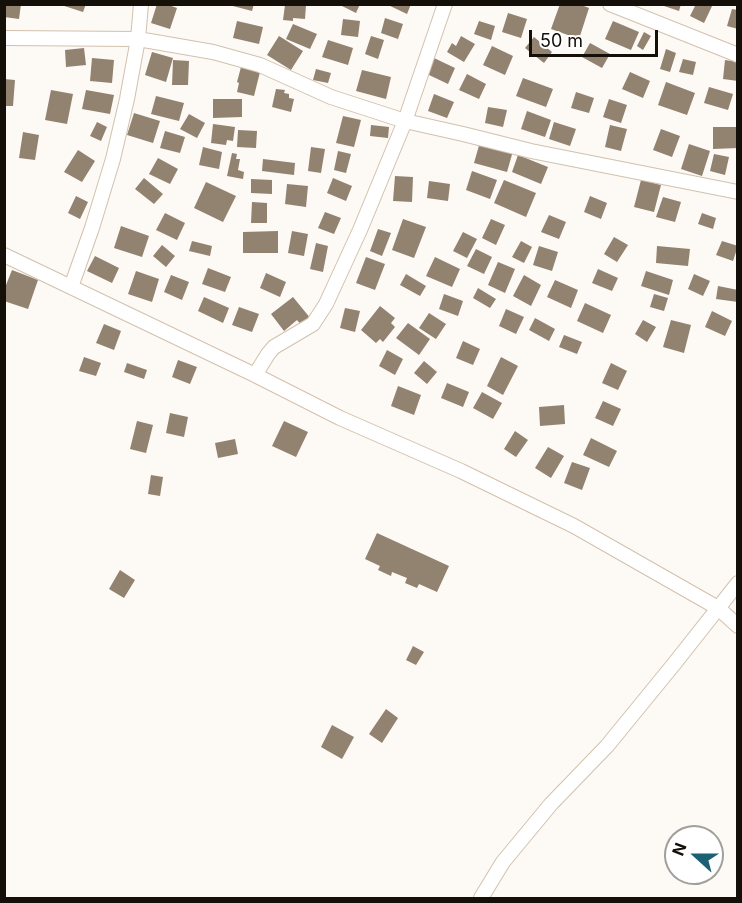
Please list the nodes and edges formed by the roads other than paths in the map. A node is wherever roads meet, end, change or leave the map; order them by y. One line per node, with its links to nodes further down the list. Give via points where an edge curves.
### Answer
1 (141, 4): 5 (street)
2 (445, 4): 7 (street)
3 (610, 4): 6 (street)
4 (4, 38): 5 (street)
5 (138, 39): 7 (street, via 260,65 331,97); 10 (street, via 113,159)
6 (738, 55)
7 (405, 121): 8 (street, via 531,151); 11 (street, via 326,304 313,324 274,347)
8 (738, 192)
9 (4, 255): 10 (street)
10 (71, 287): 11 (street)
11 (255, 375): 13 (street, via 574,526)
12 (738, 583): 13 (street)
13 (718, 608): 14 (street); 15 (street, via 607,746 503,862)
14 (738, 626)
15 (481, 898)

